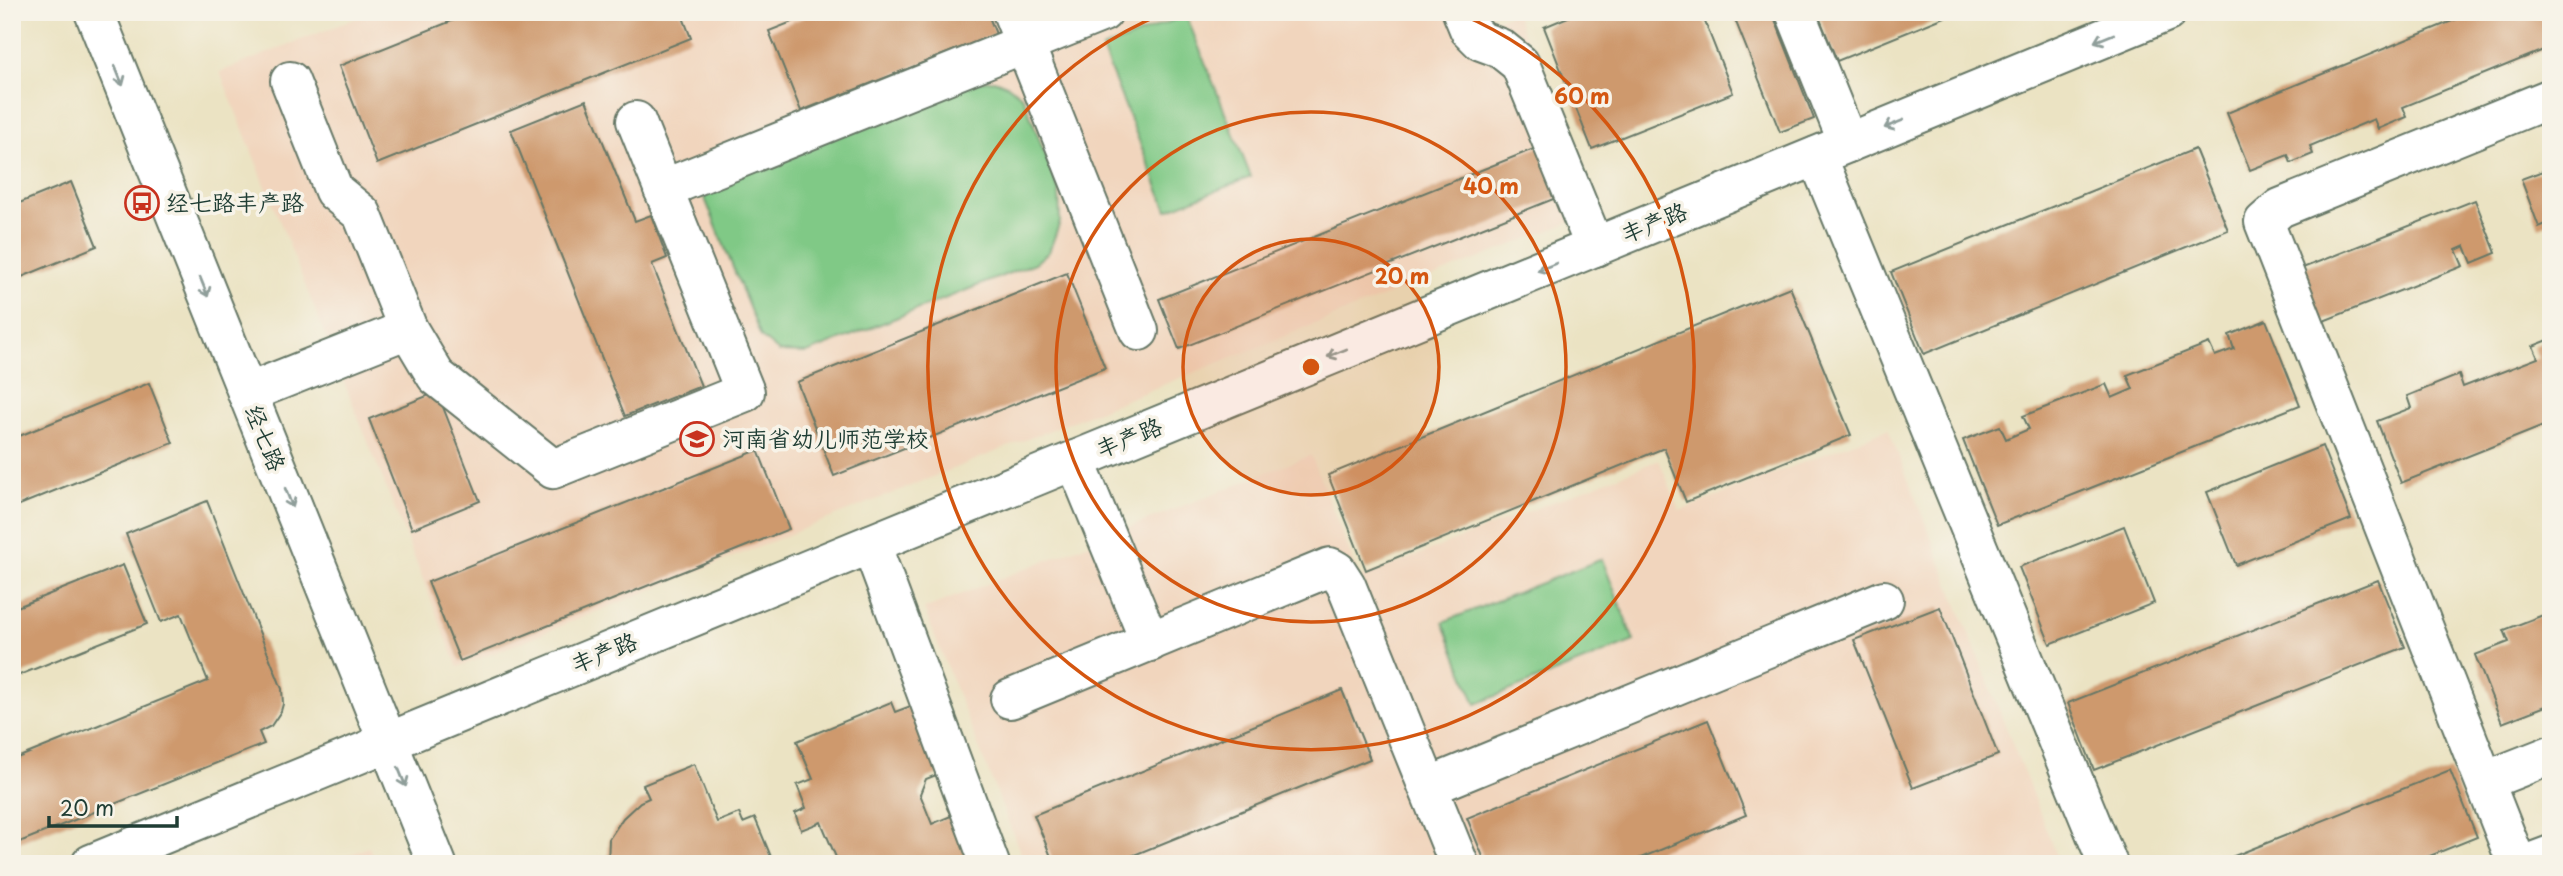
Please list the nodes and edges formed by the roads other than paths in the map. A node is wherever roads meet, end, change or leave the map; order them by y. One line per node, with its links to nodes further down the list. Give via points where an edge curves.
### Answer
1 (94, 12): 15 (street, 经七路, one-way to 15)
2 (1103, 12): 6 (street)
3 (1461, 12): 12 (street, via 1481,41 1500,48 1520,64)
4 (1795, 12): 10 (street)
5 (2167, 12): 10 (street, 丰产路, one-way to 10)
6 (1018, 28): 11 (street); 14 (street)
7 (290, 81): 13 (street, via 334,191 362,214)
8 (2551, 98): 23 (street, via 2280,208 2264,222)
9 (636, 121): 11 (street)
10 (1833, 149): 12 (street, 丰产路); 30 (street)
11 (663, 189): 13 (street, via 745,392 554,469 436,376)
12 (1595, 247): 16 (street, 丰产路, one-way to 16)
13 (408, 329): 15 (street)
14 (1139, 331)
15 (247, 393): 21 (street, 经七路, one-way to 21)
16 (1075, 460): 17 (street, 丰产路); 19 (street)
17 (871, 544): 21 (street, 丰产路); 28 (street)
18 (1884, 600): 24 (street)
19 (1150, 642): 20 (street); 24 (street, via 1330,567 1346,585)
20 (1010, 699)
21 (388, 742): 26 (street, 丰产路); 27 (street, 经七路, one-way to 27)
22 (2551, 755): 23 (street)
23 (2485, 781): 31 (street)
24 (1428, 787): 29 (street)
25 (2551, 855): 32 (street)
26 (91, 864)
27 (437, 864)
28 (990, 864)
29 (1459, 864)
30 (2108, 864)
31 (2517, 864)
32 (2527, 864)

